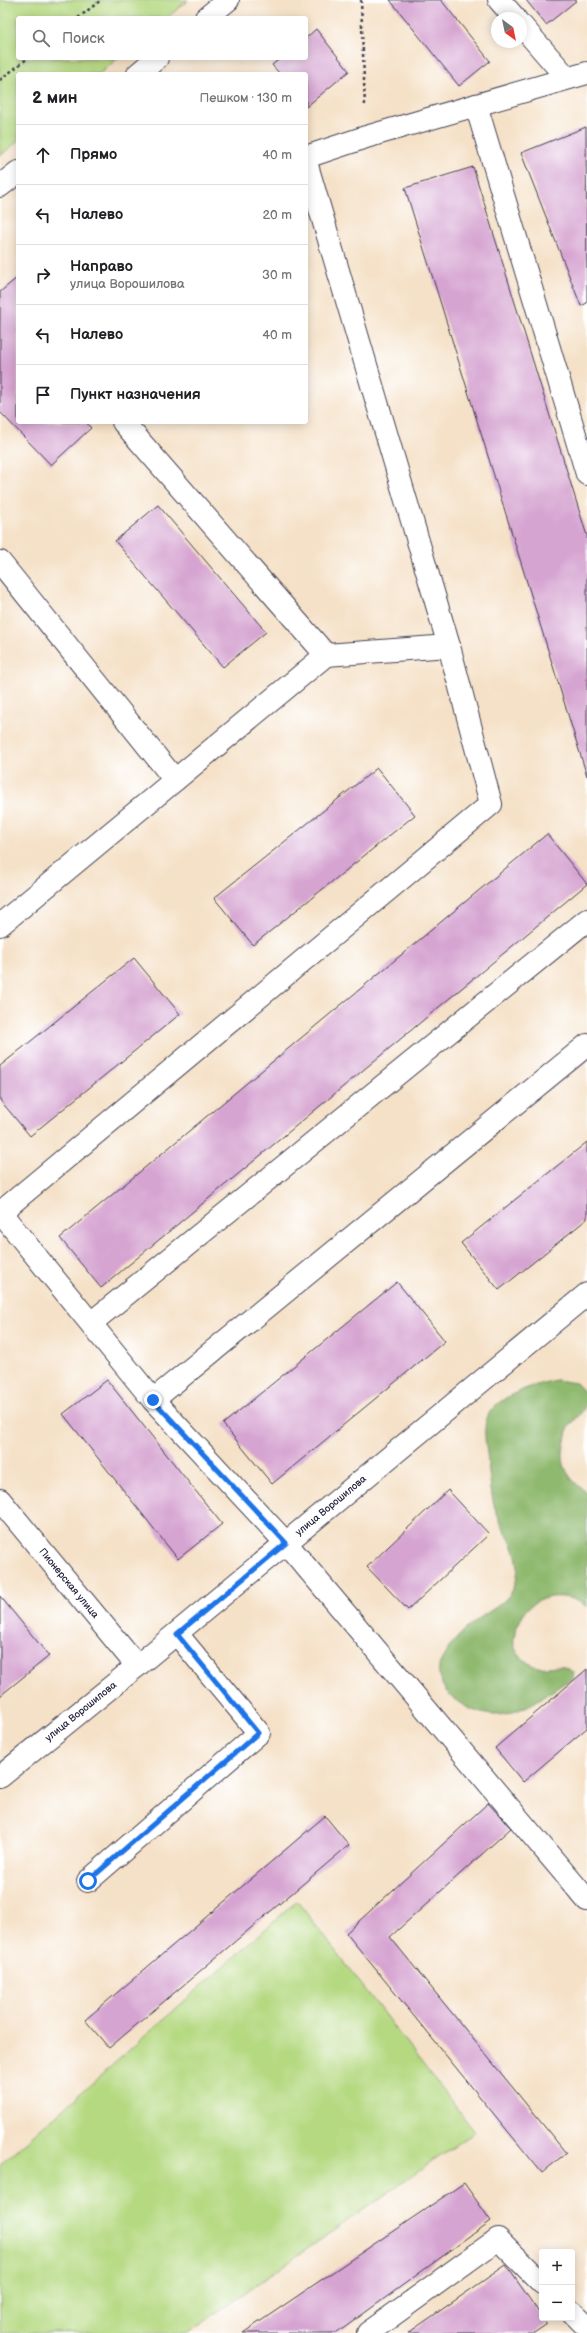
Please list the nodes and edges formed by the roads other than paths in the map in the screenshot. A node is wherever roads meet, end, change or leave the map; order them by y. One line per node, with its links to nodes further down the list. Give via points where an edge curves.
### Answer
1 (228, 0): 4 (main road)
2 (499, 0): 3 (main road)
3 (510, 12)
4 (208, 16)
5 (527, 30): 8 (main road)
6 (155, 60): 7 (main road)
7 (140, 72)
8 (577, 76): 9 (main road)
9 (476, 105): 10 (main road); 15 (main road)
10 (308, 156)
11 (308, 169): 17 (main road)
12 (16, 174): 13 (main road)
13 (0, 186)
14 (125, 424): 18 (main road)
15 (587, 474)
16 (0, 562): 19 (main road)
17 (449, 646): 18 (main road); 23 (main road, via 490,804)
18 (326, 656): 19 (main road)
19 (175, 780): 21 (main road)
20 (587, 920): 25 (main road)
21 (0, 925)
22 (587, 1044): 26 (main road)
23 (0, 1212): 25 (main road)
24 (587, 1294): 28 (main road, улица Ворошилова)
25 (91, 1323): 26 (main road)
26 (153, 1400): 28 (main road)
27 (0, 1500): 30 (main road, Пионерская улица)
28 (286, 1543): 29 (main road, улица Ворошилова); 33 (main road)
29 (177, 1634): 30 (main road, улица Ворошилова); 32 (main road, via 258,1733)
30 (137, 1666): 31 (main road, улица Ворошилова)
31 (0, 1777)
32 (88, 1881)
33 (587, 1900)
34 (539, 2279): 37 (main road, via 498,2239)
35 (575, 2315): 36 (main road)
36 (587, 2328): 38 (main road)
37 (368, 2333)
38 (580, 2333)

